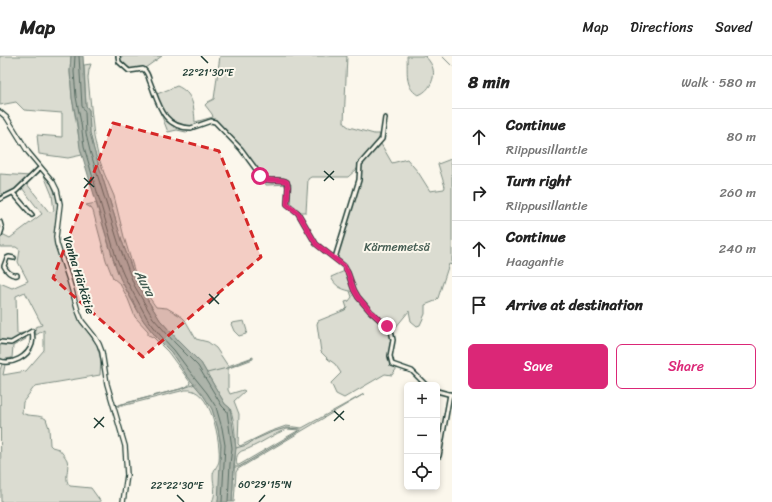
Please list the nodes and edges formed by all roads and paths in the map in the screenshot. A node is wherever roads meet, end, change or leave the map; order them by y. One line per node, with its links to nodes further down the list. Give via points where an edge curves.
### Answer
1 (118, 56): 11 (street, via 119,62 129,71 143,69 147,72 168,121 187,128 214,122 241,149 263,179 287,182 287,204 298,213 316,244)
2 (0, 112): 4 (street, Vanha Härkätie, via 7,118)
3 (385, 118): 11 (street, via 382,139 360,164 359,180)
4 (40, 168): 5 (street); 21 (street, Vanha Härkätie, via 57,190 60,204 57,244 82,321 99,344 107,384 124,441 127,475)
5 (13, 193): 6 (street); 7 (street)
6 (0, 199)
7 (32, 215)
8 (0, 222): 9 (street)
9 (0, 235)
10 (14, 258): 13 (street, via 7,258)
11 (335, 258): 17 (street, via 344,266 358,297 391,330 392,364 412,371)
12 (0, 266): 13 (street)
13 (4, 266): 14 (street, via 12,275)
14 (17, 275)
15 (0, 342): 16 (street, via 16,341 32,331 31,347 22,357 4,363)
16 (0, 361)
17 (423, 382)
18 (440, 392): 19 (street)
19 (451, 395): 20 (street)
20 (439, 454)
21 (123, 502)

